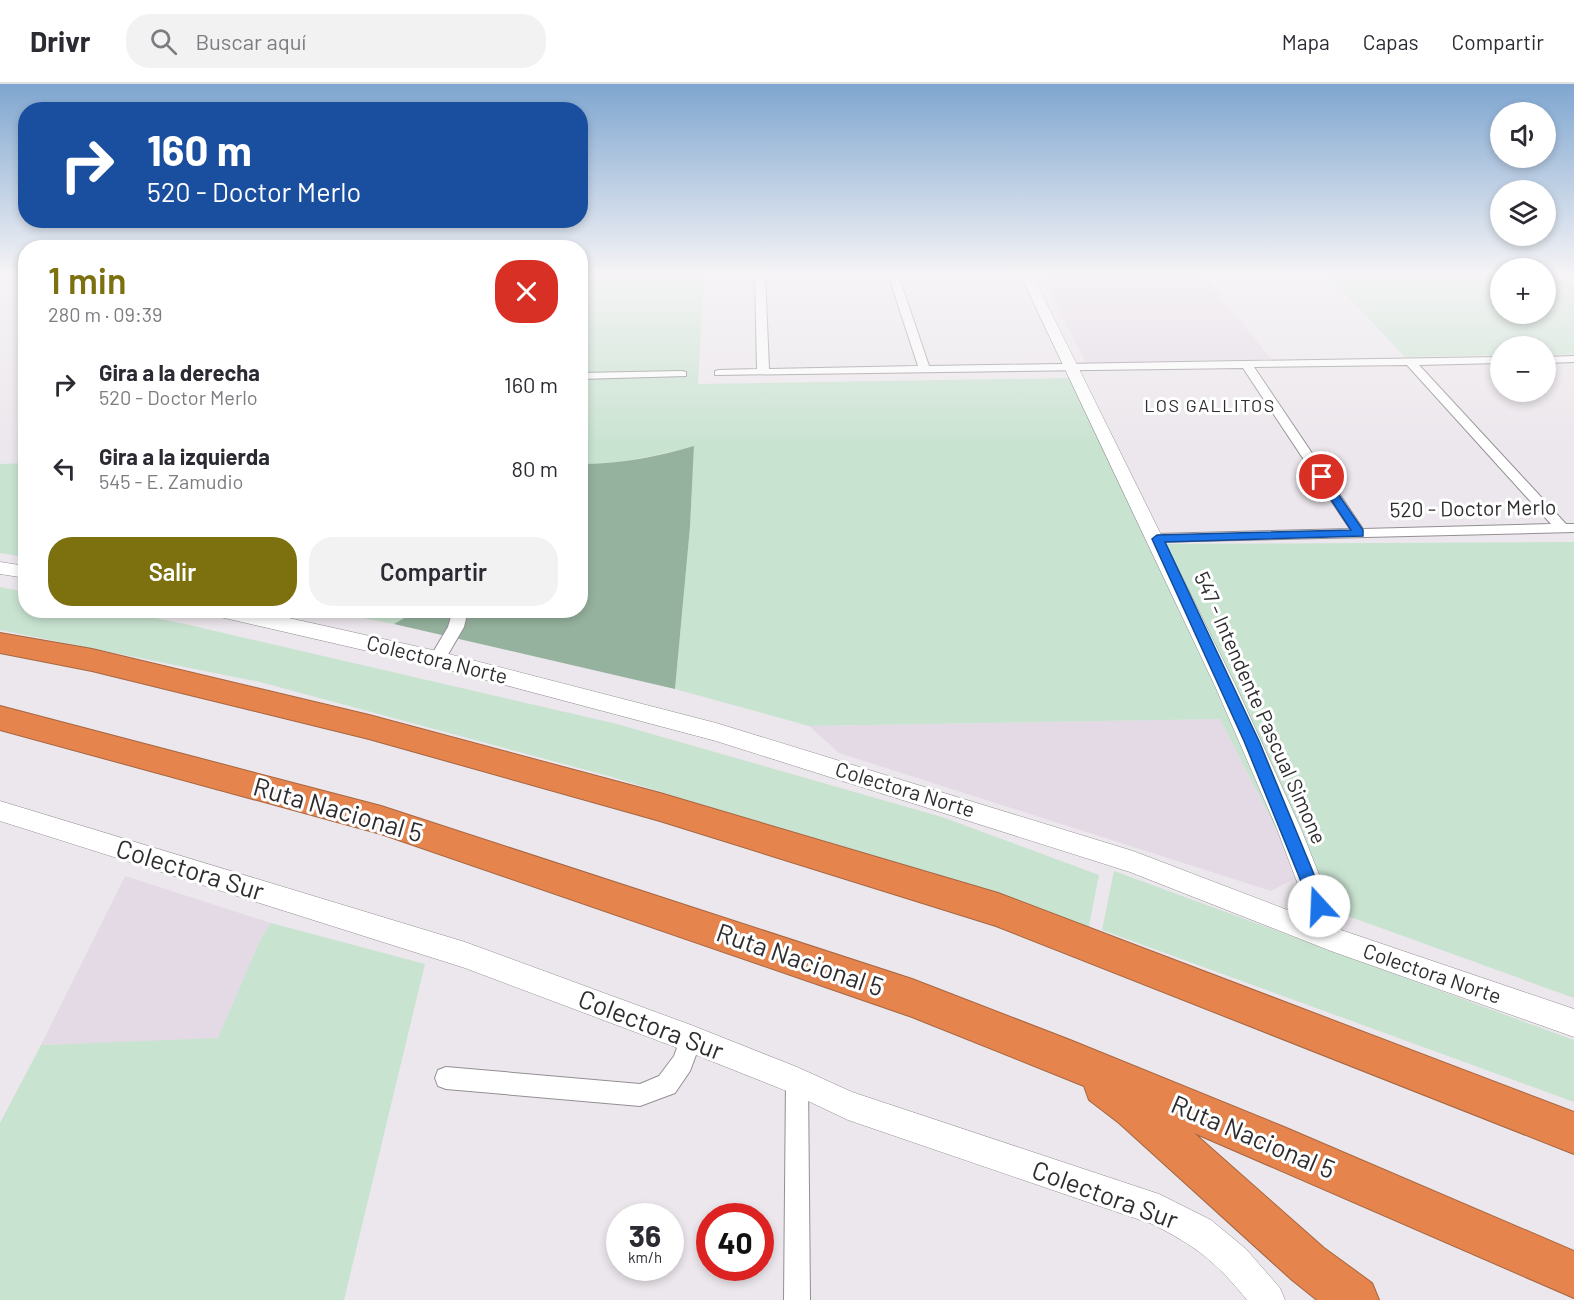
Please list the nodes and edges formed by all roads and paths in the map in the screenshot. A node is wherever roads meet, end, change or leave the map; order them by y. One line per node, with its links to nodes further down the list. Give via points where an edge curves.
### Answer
1 (762, 331): 11 (street)
2 (912, 331): 10 (street)
3 (1054, 331): 9 (street, 547 - Intendente Pascual Simone)
4 (1574, 359): 6 (street)
5 (1490, 360): 7 (street)
6 (1556, 360)
7 (1410, 362): 8 (street); 15 (street)
8 (1247, 365): 9 (street); 16 (street)
9 (1072, 366): 10 (street); 17 (street, 547 - Intendente Pascual Simone)
10 (925, 370): 11 (street)
11 (763, 372): 12 (street)
12 (719, 373)
13 (682, 374): 14 (street)
14 (588, 376)
15 (1568, 528): 16 (street, 520 - Doctor Merlo)
16 (1359, 533): 17 (street, 520 - Doctor Merlo)
17 (1157, 539): 26 (street, 547 - Intendente Pascual Simone, via 1251,741 1314,890)
18 (0, 568): 19 (street)
19 (18, 571)
20 (255, 618): 23 (street, Colectora Norte)
21 (459, 618): 23 (street)
22 (0, 643): 32 (highway, via 92,660 369,727 660,807 998,910)
23 (437, 659): 26 (street, Colectora Norte, via 716,732 1026,827 1133,862)
24 (0, 718): 29 (highway, Ruta Nacional 5, via 381,820 912,998)
25 (0, 812): 28 (street, Colectora Sur, via 465,956)
26 (1330, 939): 27 (street, Colectora Norte)
27 (1574, 1023)
28 (691, 1039): 30 (street, via 682,1063 667,1085 640,1095); 31 (street, Colectora Sur)
29 (1070, 1060): 33 (highway, Ruta Nacional 5); 36 (highway, via 1134,1108 1308,1264)
30 (446, 1078)
31 (797, 1081): 34 (street); 35 (street, Colectora Sur, via 848,1105 1159,1210 1200,1231 1234,1260)
32 (1574, 1133)
33 (1574, 1275)
34 (797, 1300)
35 (1268, 1300)
36 (1355, 1300)

